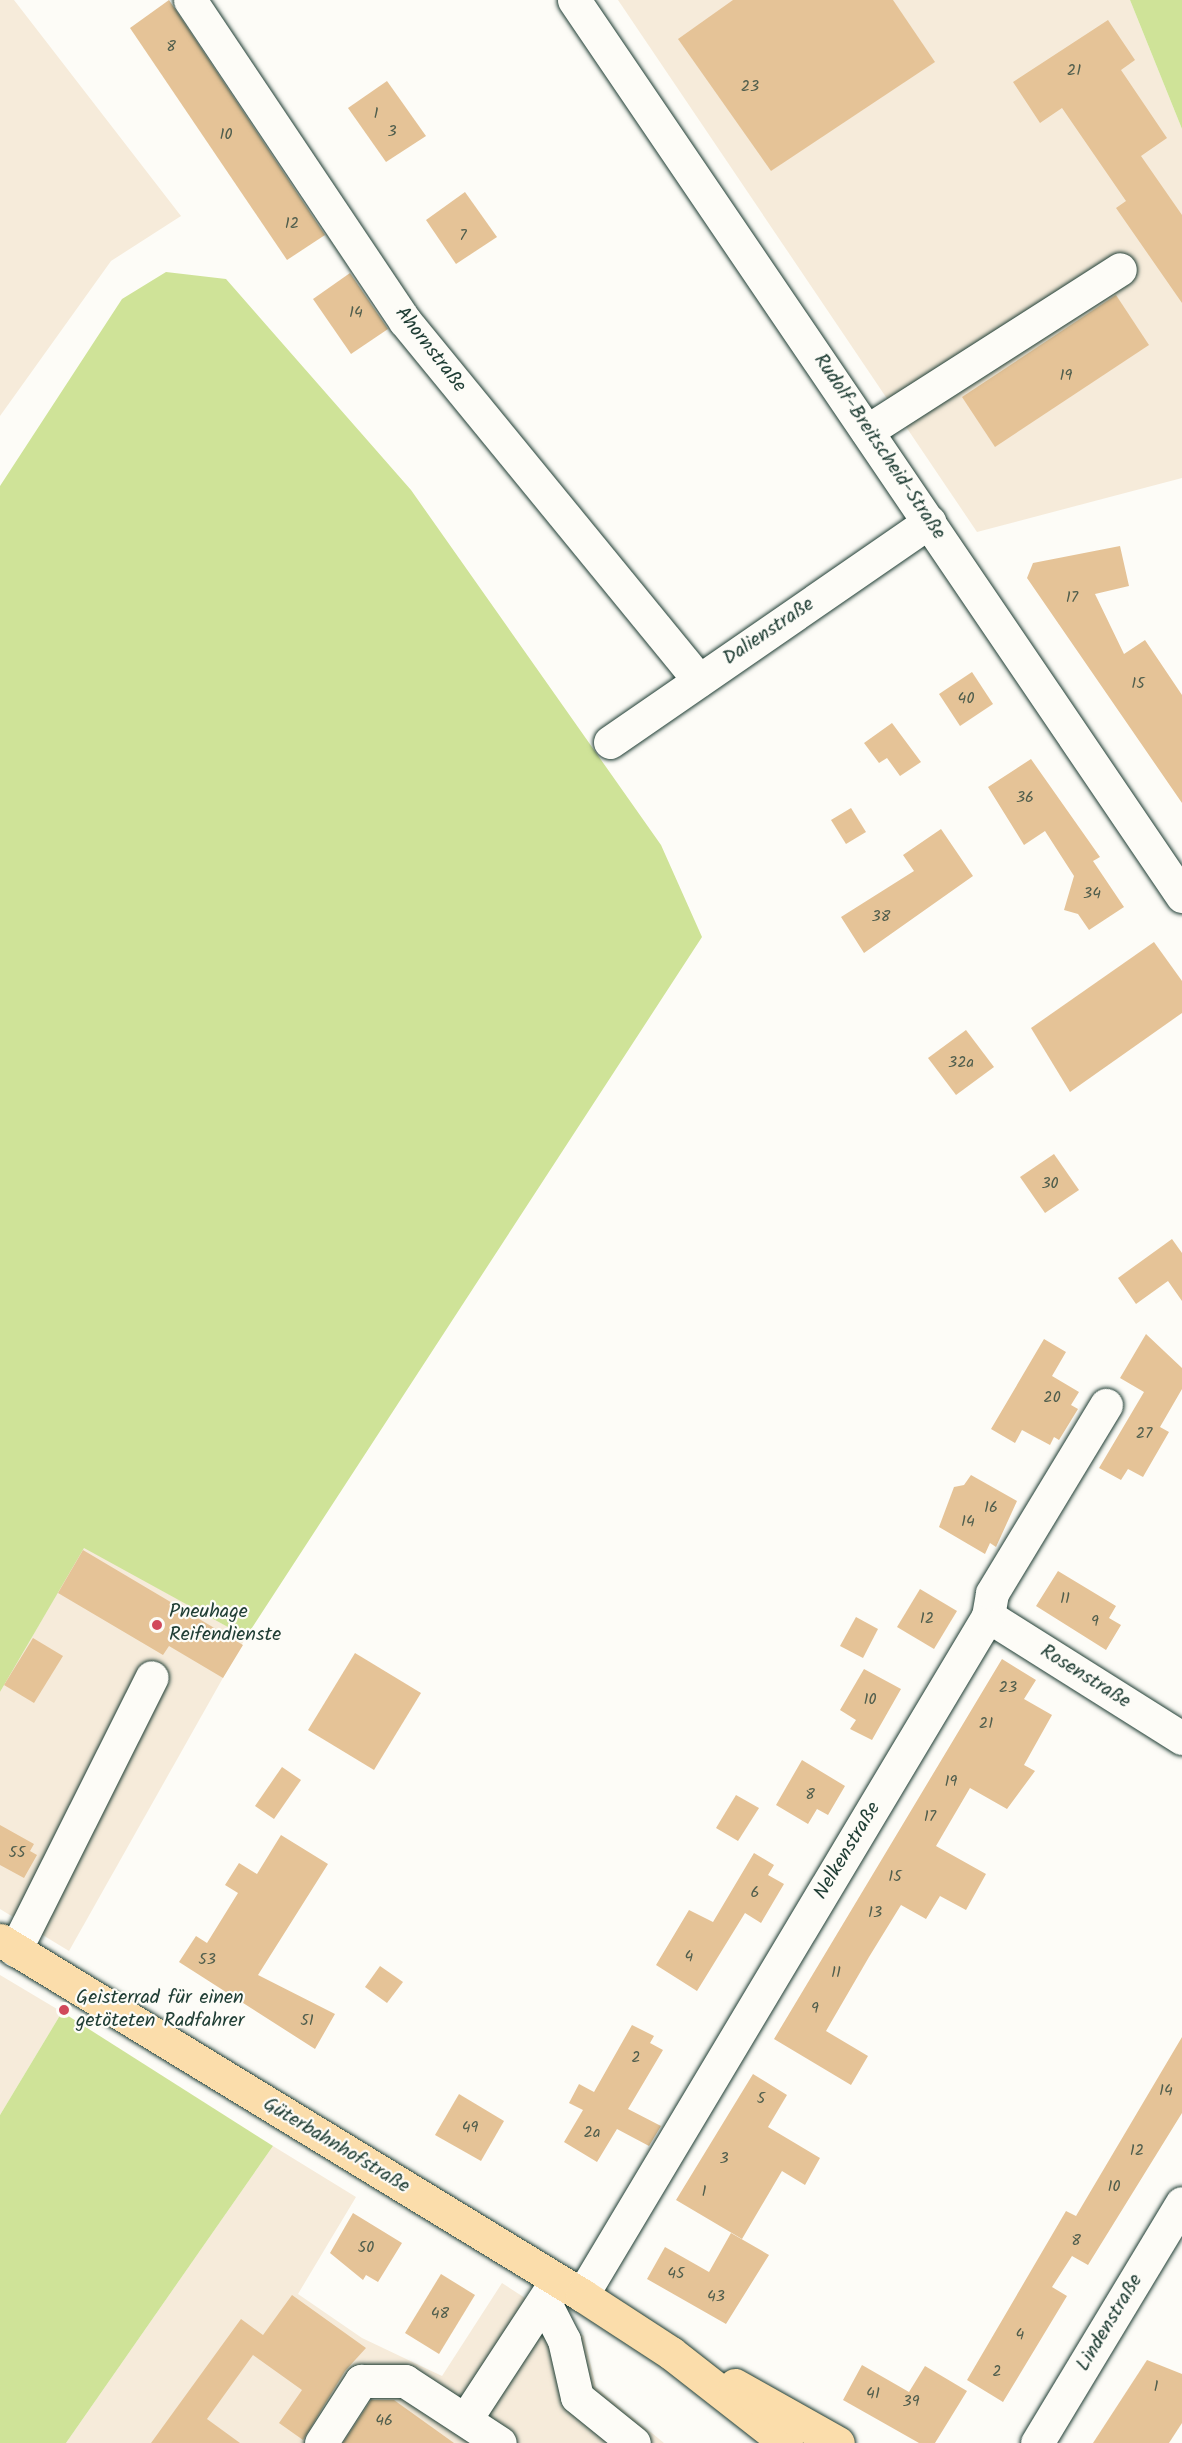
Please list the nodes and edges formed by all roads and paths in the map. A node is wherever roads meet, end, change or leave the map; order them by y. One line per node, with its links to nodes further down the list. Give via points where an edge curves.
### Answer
1 (190, 0): 6 (street, Ahornstraße, via 405,321)
2 (574, 0): 4 (street, Rudolf-Breitscheid-Straße)
3 (1120, 269): 4 (street)
4 (867, 431): 5 (street, Rudolf-Breitscheid-Straße)
5 (929, 522): 6 (street, Dalienstraße); 8 (street, Rudolf-Breitscheid-Straße)
6 (699, 680): 7 (street, Dalienstraße)
7 (610, 742)
8 (1182, 896)
9 (1106, 1405): 10 (street, Nelkenstraße, via 992,1593)
10 (988, 1616): 12 (street, Rosenstraße); 15 (street, Nelkenstraße)
11 (152, 1677): 13 (street)
12 (1182, 1738)
13 (8, 1945): 15 (main road, Güterbahnhofstraße)
14 (1182, 2204): 23 (street, Lindenstraße)
15 (561, 2292): 16 (main road, Güterbahnhofstraße); 17 (street, Nelkenstraße); 20 (street, via 564,2340 578,2397)
16 (671, 2353): 21 (main road, Güterbahnhofstraße); 22 (main road, Güterbahnhofstraße, via 798,2416)
17 (467, 2417): 18 (street, via 405,2381 361,2381); 19 (street)
18 (321, 2443)
19 (500, 2443)
20 (634, 2443)
21 (786, 2443)
22 (838, 2443)
23 (1037, 2443)

